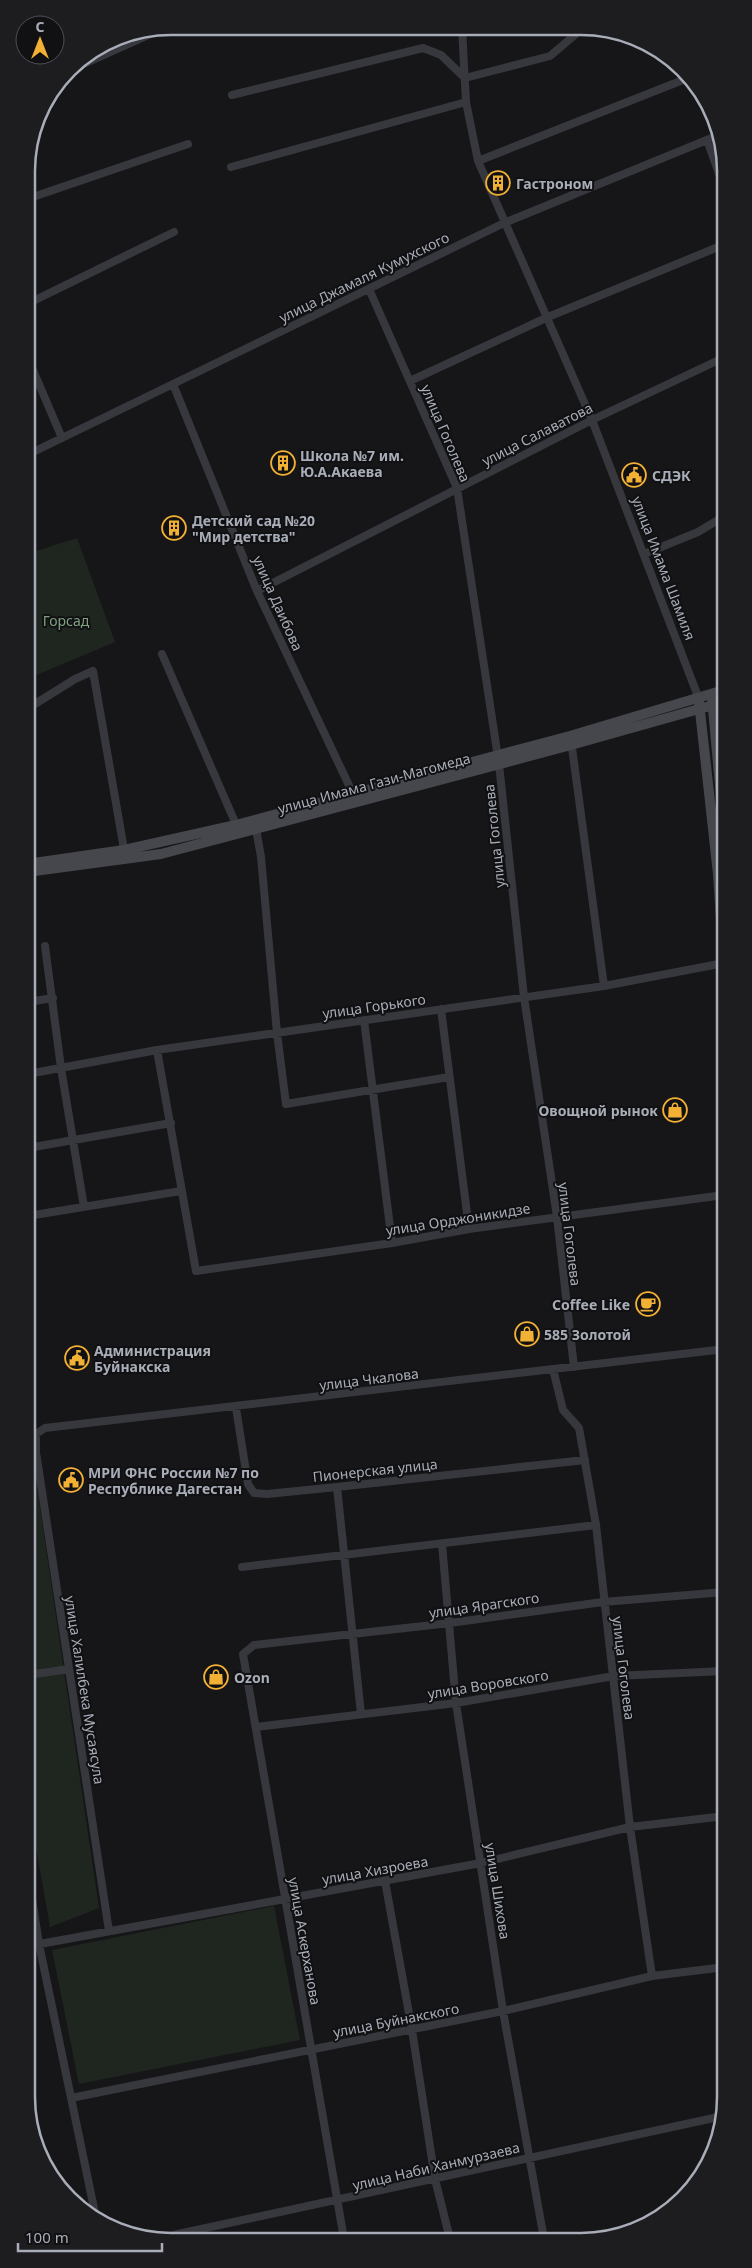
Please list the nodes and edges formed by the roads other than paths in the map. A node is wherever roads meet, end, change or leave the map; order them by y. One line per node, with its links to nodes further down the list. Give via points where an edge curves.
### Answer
1 (462, 35): 5 (street, улица Имама Шамиля)
2 (575, 35): 5 (street, via 550,56)
3 (138, 40): 4 (street)
4 (94, 59)
5 (465, 78): 7 (street, via 442,55 423,48); 8 (street, улица Имама Шамиля)
6 (682, 80): 12 (street)
7 (232, 96)
8 (466, 102): 12 (street, улица Имама Шамиля); 13 (street)
9 (712, 138): 10 (street, улица Джамаля Кумухского)
10 (707, 140): 14 (street); 16 (street, улица Джамаля Кумухского)
11 (188, 144): 15 (street)
12 (478, 161): 16 (street, улица Имама Шамиля)
13 (232, 167)
14 (717, 168)
15 (35, 197)
16 (504, 223): 19 (street, улица Джамаля Кумухского); 21 (street, улица Имама Шамиля)
17 (174, 232): 20 (street)
18 (717, 247): 21 (street)
19 (369, 289): 24 (street, улица Гоголева); 25 (street, улица Джамаля Кумухского)
20 (35, 300)
21 (548, 317): 24 (street); 26 (street, улица Имама Шамиля)
22 (717, 361): 26 (street, улица Салаватова)
23 (35, 375): 27 (street)
24 (410, 381): 29 (street, улица Гоголева)
25 (173, 384): 27 (street, улица Джамаля Кумухского); 32 (street, улица Даибова)
26 (592, 420): 29 (street, улица Салаватова); 31 (street, улица Имама Шамиля)
27 (62, 438): 28 (street, улица Джамаля Кумухского)
28 (35, 451)
29 (457, 488): 32 (street, улица Салаватова); 41 (street, улица Гоголева)
30 (717, 521): 31 (street)
31 (644, 554): 38 (street, улица Имама Шамиля)
32 (258, 591): 42 (street, улица Даибова)
33 (162, 654): 43 (street)
34 (717, 695): 35 (main road)
35 (712, 699): 36 (main road); 38 (main road); 40 (main road)
36 (717, 700)
37 (35, 704): 45 (street, via 93,671)
38 (700, 704): 39 (main road); 47 (main road, улица Имама Шамиля)
39 (571, 740): 41 (main road); 51 (street)
40 (717, 753)
41 (498, 759): 42 (main road); 52 (street, улица Гоголева)
42 (355, 797): 43 (main road); 44 (main road, улица Имама Гази-Магомеда)
43 (238, 829): 44 (main road, улица Имама Гази-Магомеда); 45 (main road)
44 (256, 829): 57 (street)
45 (125, 855): 46 (main road); 48 (main road)
46 (35, 863)
47 (717, 865)
48 (35, 871)
49 (45, 946): 53 (street)
50 (717, 965): 51 (street, улица Горького)
51 (604, 986): 52 (street, улица Горького)
52 (524, 997): 55 (street, улица Горького); 70 (street, улица Гоголева)
53 (53, 998): 54 (street); 59 (street)
54 (35, 1001)
55 (441, 1009): 56 (street, улица Горького); 61 (street)
56 (364, 1020): 57 (street, улица Горького); 62 (street)
57 (277, 1033): 58 (street, улица Горького); 62 (street, via 286,1104)
58 (157, 1050): 59 (street, улица Горького); 63 (street)
59 (61, 1068): 60 (street, улица Горького); 64 (street)
60 (35, 1073)
61 (449, 1077): 62 (street); 71 (street)
62 (371, 1090): 72 (street)
63 (171, 1123): 64 (street); 66 (street)
64 (73, 1141): 65 (street); 68 (street)
65 (35, 1147)
66 (181, 1191): 68 (street); 72 (street, улица Орджоникидзе, via 196,1271)
67 (717, 1196): 70 (street, улица Орджоникидзе)
68 (84, 1207): 69 (street)
69 (35, 1215)
70 (557, 1217): 71 (street, улица Орджоникидзе); 74 (street, улица Гоголева)
71 (469, 1229): 72 (street, улица Орджоникидзе)
72 (392, 1242)
73 (717, 1350): 74 (street, улица Чкалова)
74 (574, 1368): 75 (street, улица Чкалова)
75 (553, 1369): 76 (street, улица Чкалова); 78 (street, улица Гоголева, via 563,1410 579,1428)
76 (236, 1408): 77 (street, улица Чкалова, via 45,1428 36,1434); 79 (street, Пионерская улица, via 248,1484 254,1493)
77 (36, 1452): 89 (street, улица Халилбека Мусаясула)
78 (585, 1460): 79 (street, Пионерская улица); 80 (street, улица Гоголева)
79 (337, 1487): 82 (street)
80 (596, 1525): 81 (street); 85 (street, улица Гоголева)
81 (442, 1544): 82 (street); 86 (street, улица Шихова)
82 (344, 1556): 83 (street); 87 (street)
83 (242, 1567)
84 (717, 1593): 85 (street, улица Ярагского)
85 (603, 1602): 86 (street, улица Ярагского); 92 (street, улица Гоголева)
86 (450, 1623): 87 (street, улица Ярагского); 93 (street, улица Шихова)
87 (353, 1634): 88 (street, улица Ярагского, via 254,1645); 94 (street)
88 (247, 1649): 95 (street, улица Аскерханова, via 243,1654)
89 (69, 1669): 91 (street); 102 (street, улица Халилбека Мусаясула)
90 (717, 1671): 92 (street, улица Воровского)
91 (35, 1674)
92 (614, 1676): 93 (street, улица Воровского); 97 (street, улица Гоголева)
93 (456, 1703): 94 (street, улица Воровского); 98 (street, улица Шихова)
94 (361, 1714): 95 (street, улица Воровского)
95 (256, 1727): 100 (street, улица Аскерханова)
96 (717, 1817): 97 (street, улица Хизроева)
97 (630, 1827): 98 (street, улица Хизроева); 106 (street, улица Гоголева)
98 (481, 1863): 99 (street, улица Хизроева); 107 (street, улица Шихова)
99 (385, 1881): 100 (street, улица Хизроева); 108 (street)
100 (285, 1899): 102 (street, улица Хизроева); 109 (street, улица Аскерханова)
101 (35, 1918): 103 (street)
102 (109, 1931): 103 (street, улица Хизроева)
103 (39, 1944): 104 (street, улица Хизроева); 110 (street)
104 (35, 1945)
105 (717, 1968): 106 (street, улица Буйнакского)
106 (652, 1976): 107 (street, улица Буйнакского)
107 (503, 2011): 108 (street, улица Буйнакского); 112 (street, улица Шихова)
108 (412, 2030): 109 (street, улица Буйнакского); 113 (street)
109 (312, 2050): 110 (street, улица Буйнакского); 114 (street, улица Аскерханова)
110 (72, 2098): 115 (street)
111 (715, 2118): 112 (street, улица Наби Ханмурзаева)
112 (530, 2157): 113 (street, улица Наби Ханмурзаева); 119 (street, улица Шихова)
113 (436, 2178): 114 (street, улица Наби Ханмурзаева); 118 (street)
114 (338, 2201): 116 (street, улица Наби Ханмурзаева); 117 (street, улица Аскерханова)
115 (94, 2209)
116 (184, 2233)
117 (343, 2233)
118 (449, 2233)
119 (543, 2233)

